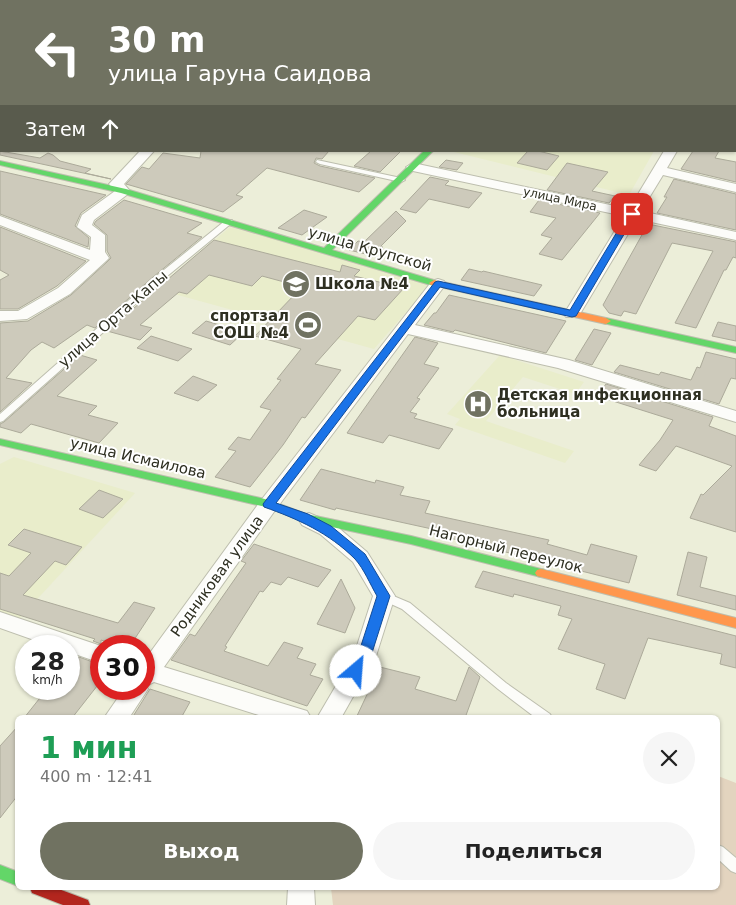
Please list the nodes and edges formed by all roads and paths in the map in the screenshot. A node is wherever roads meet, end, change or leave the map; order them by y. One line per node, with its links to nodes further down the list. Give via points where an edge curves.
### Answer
1 (147, 152): 10 (street, via 116,184)
2 (428, 152): 6 (main road)
3 (670, 152): 7 (street)
4 (320, 162): 8 (lane)
5 (0, 163): 10 (main road, улица Крупской)
6 (413, 168): 8 (main road); 11 (street, улица Мира)
7 (659, 170): 9 (street); 11 (street)
8 (401, 180): 15 (main road)
9 (736, 188)
10 (123, 191): 13 (main road, улица Крупской); 16 (street, via 86,218 84,227 98,235 97,252)
11 (632, 214): 14 (street, улица Мира); 18 (street)
12 (0, 220): 16 (street, via 82,254)
13 (229, 222): 15 (main road, улица Крупской); 23 (lane, улица Орта-Капы, via 157,280)
14 (736, 236)
15 (325, 252): 17 (main road, улица Крупской)
16 (101, 258): 19 (street, via 64,291 21,316)
17 (438, 284): 18 (main road, улица Крупской); 20 (street, Родниковая улица)
18 (572, 314): 21 (main road, улица Крупской)
19 (0, 316)
20 (405, 328): 22 (street, via 563,364); 25 (street, Родниковая улица)
21 (736, 350)
22 (736, 417)
23 (0, 418)
24 (0, 442): 25 (main road, улица Исмаилова)
25 (268, 504): 26 (main road, Нагорный переулок); 31 (street, Родниковая улица)
26 (304, 517): 27 (street, via 327,529 360,557); 29 (main road, Нагорный переулок, via 411,540)
27 (384, 596): 36 (street, via 365,656); 37 (lane, via 406,606)
28 (0, 620): 30 (street)
29 (736, 623)
30 (90, 651)
31 (155, 660)
32 (155, 680): 35 (street)
33 (128, 700): 34 (street, Родниковая улица)
34 (118, 715)
35 (289, 715)
36 (331, 715)
37 (542, 715)
38 (720, 853): 39 (lane)
39 (736, 867)
40 (1, 874): 41 (main road)
41 (15, 878)
42 (43, 890): 44 (main road)
43 (301, 890): 45 (street)
44 (82, 905)
45 (301, 905)

